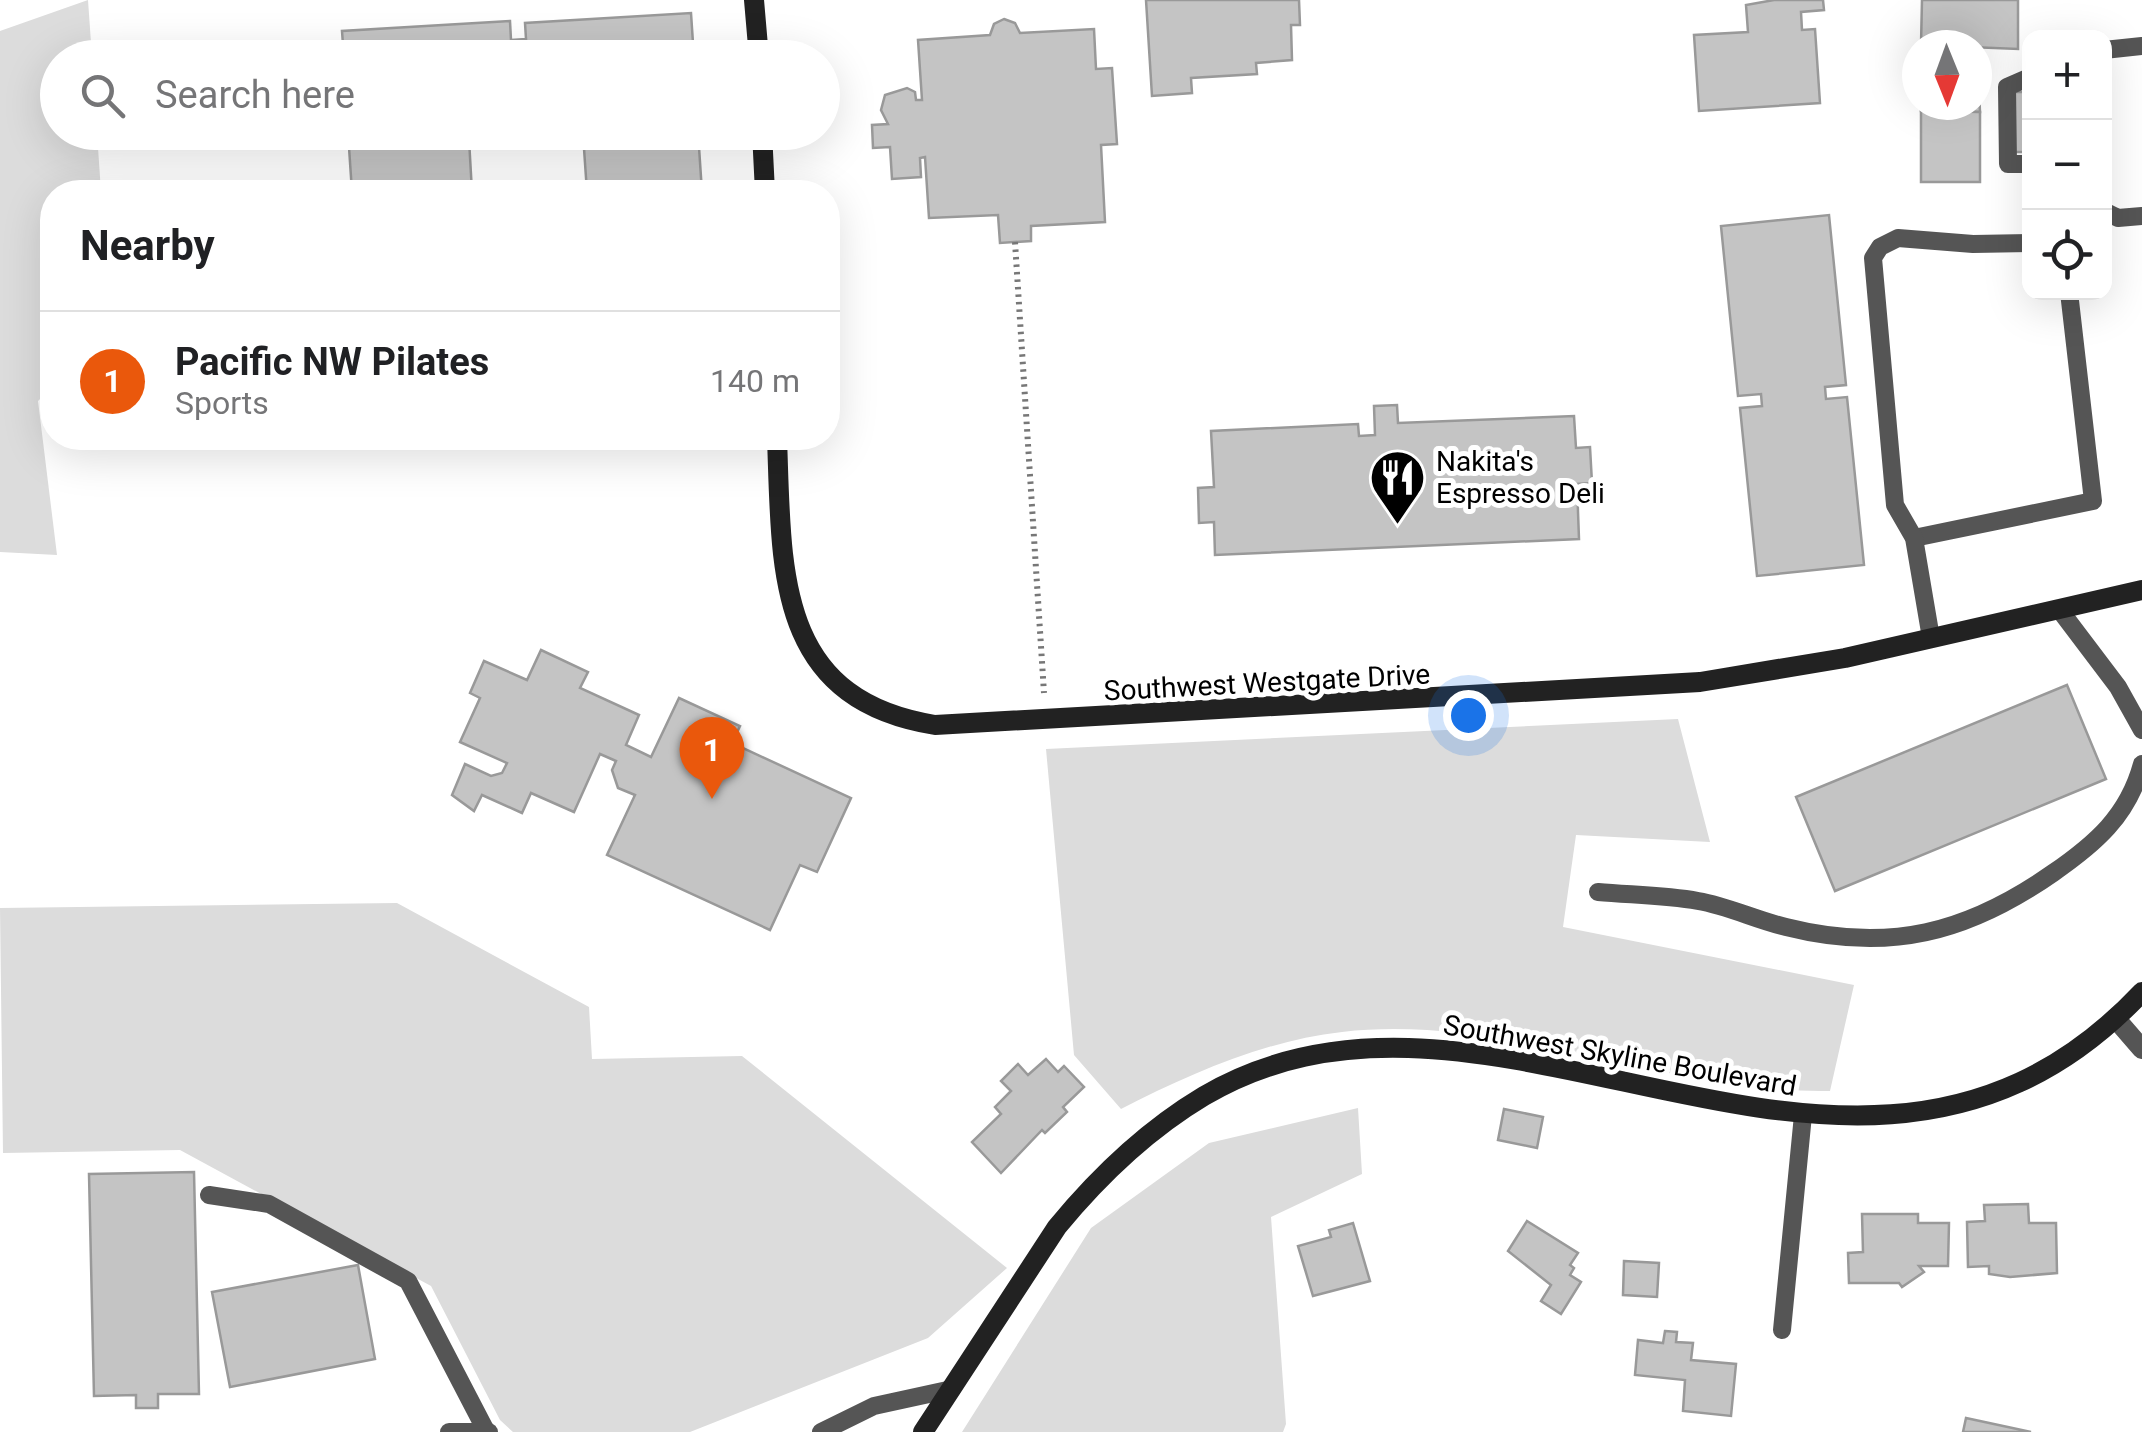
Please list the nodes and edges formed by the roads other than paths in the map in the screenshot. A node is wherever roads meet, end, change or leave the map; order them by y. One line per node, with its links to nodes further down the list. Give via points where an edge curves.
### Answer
1 (754, 0): 2 (street)
2 (757, 40)
3 (2142, 46): 4 (lane)
4 (2112, 49)
5 (2022, 80): 7 (lane, via 2007,87 2008,164)
6 (763, 150): 8 (street)
7 (2022, 164)
8 (765, 180)
9 (2112, 215): 10 (lane)
10 (2142, 216)
11 (2022, 243): 14 (lane, via 1898,238 1876,252 1894,505)
12 (2070, 300): 14 (lane, via 2092,501)
13 (778, 450): 17 (street, Southwest Westgate Drive, via 783,567 797,626 855,700 906,721 981,725 1584,692 1768,673)
14 (1914, 538): 17 (lane)
15 (2142, 590): 16 (street, Southwest Westgate Drive)
16 (2060, 609): 17 (street, Southwest Westgate Drive); 18 (lane)
17 (1931, 638)
18 (2142, 730)
19 (2142, 764): 20 (lane, via 2125,810 2099,840 2005,907 1932,934 1826,937 1699,901)
20 (1598, 892)
21 (2142, 992): 22 (street, Southwest Skyline Boulevard)
22 (2116, 1019): 23 (street); 24 (street, Southwest Skyline Boulevard, via 2060,1064 1962,1102 1876,1115)
23 (2142, 1049)
24 (1803, 1115): 26 (lane); 27 (street, Southwest Skyline Boulevard, via 1428,1050 1342,1052 1260,1073 1206,1095 1106,1172 1057,1226)
25 (209, 1195): 28 (lane, via 269,1204 408,1281)
26 (1782, 1330)
27 (952, 1389): 30 (lane, via 874,1406); 31 (street, Southwest Skyline Boulevard)
28 (487, 1431): 29 (lane)
29 (449, 1432)
30 (821, 1432)
31 (923, 1432)

